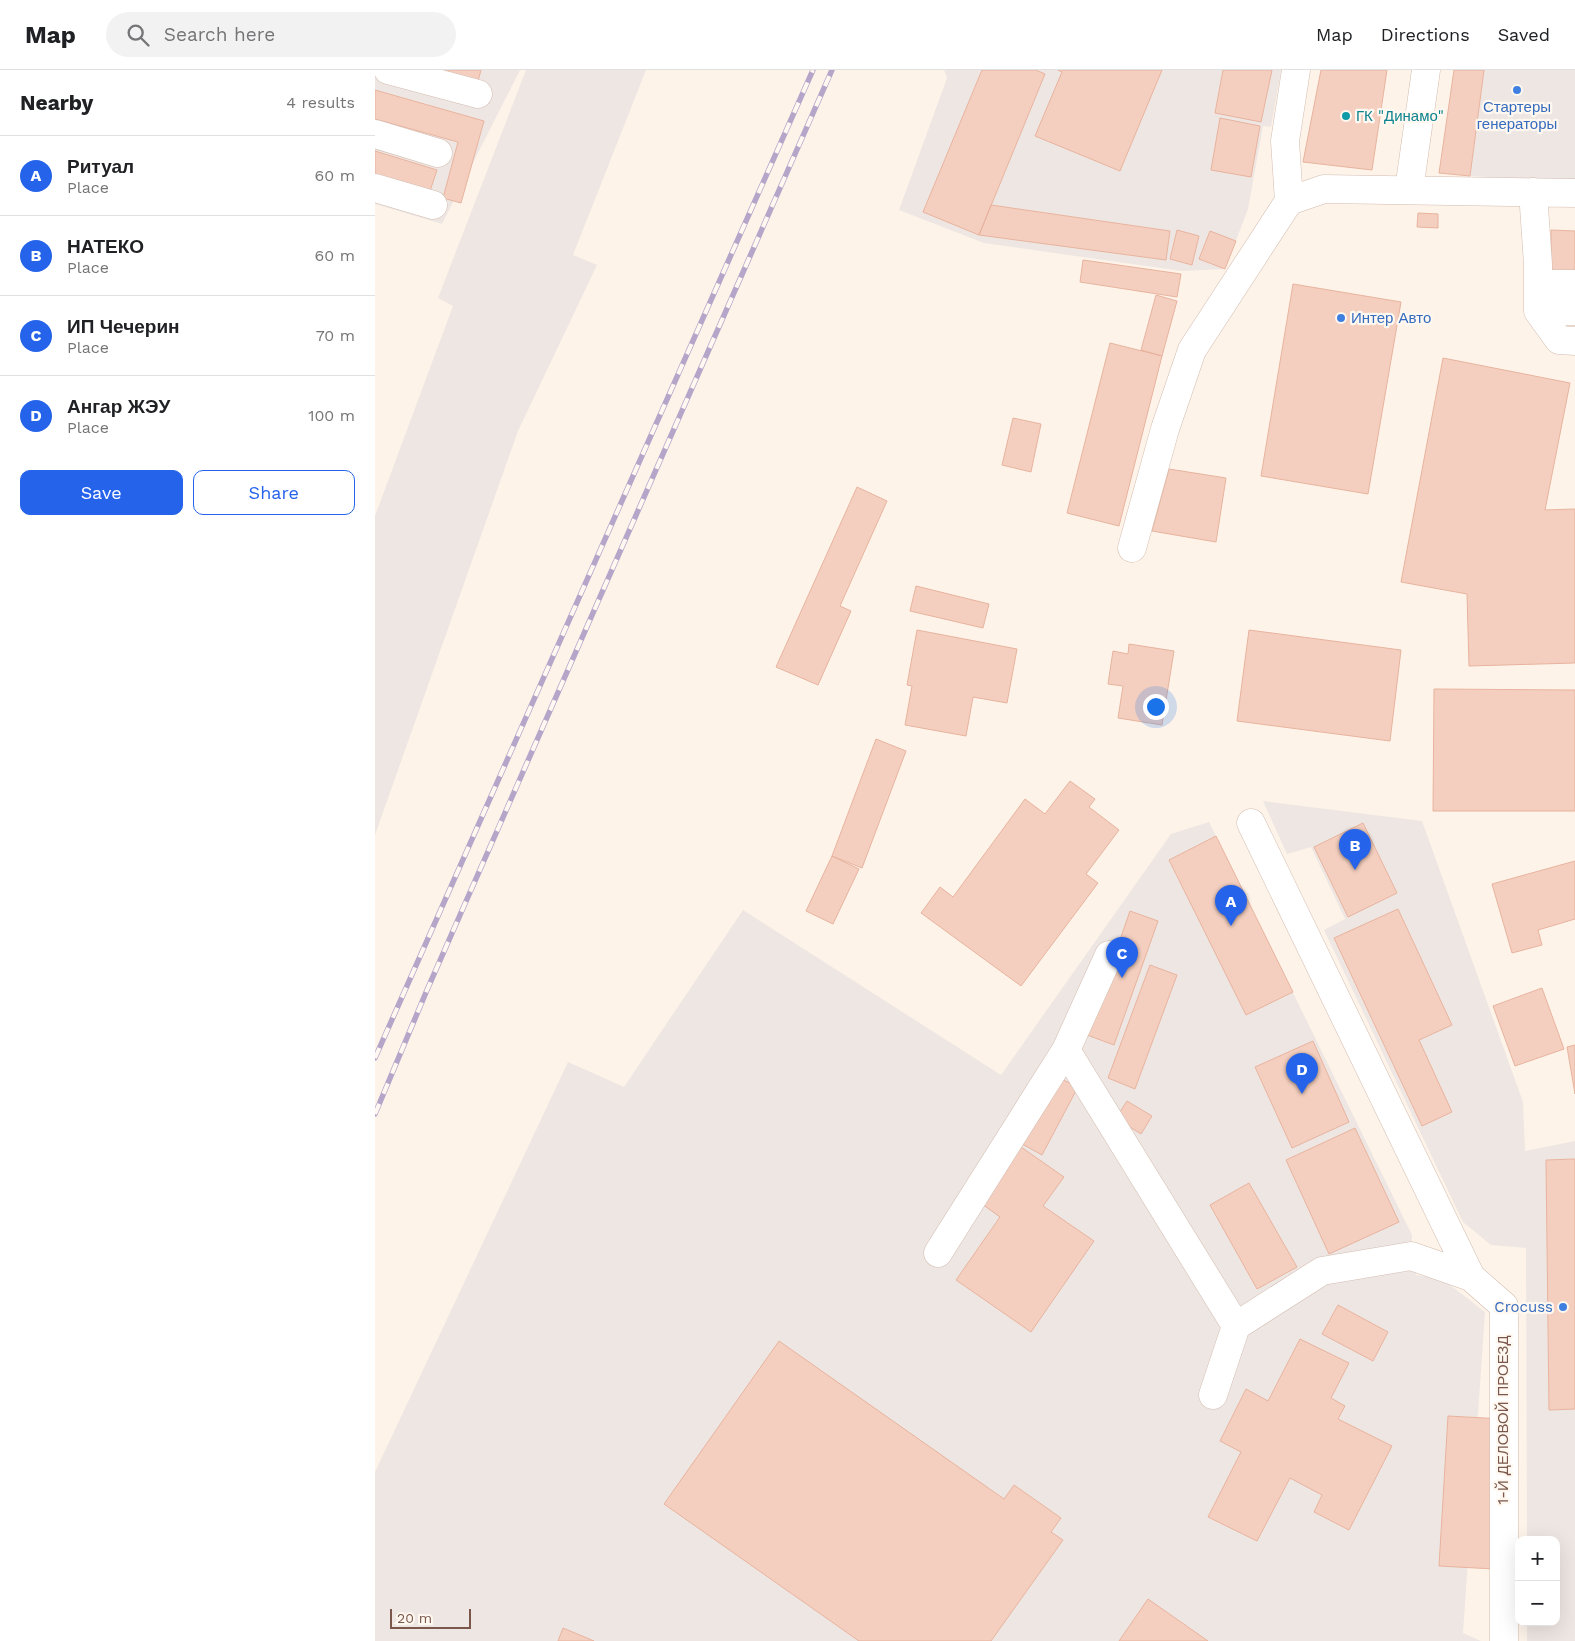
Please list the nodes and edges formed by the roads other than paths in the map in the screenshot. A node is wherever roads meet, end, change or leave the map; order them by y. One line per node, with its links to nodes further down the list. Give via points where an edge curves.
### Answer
1 (389, 70): 4 (street)
2 (1297, 70): 11 (street, via 1285,141)
3 (1426, 70): 8 (street)
4 (478, 94)
5 (375, 134): 6 (street)
6 (438, 153)
7 (375, 188): 12 (street)
8 (1409, 190): 9 (street); 11 (street, via 1324,188)
9 (1533, 192): 10 (street); 14 (street)
10 (1575, 193)
11 (1289, 201): 17 (street, via 1192,350 1165,429)
12 (433, 206)
13 (1575, 284): 14 (street)
14 (1538, 297): 15 (street); 16 (street, via 1559,340)
15 (1575, 311)
16 (1575, 341)
17 (1132, 548)
18 (1251, 823): 22 (street)
19 (1109, 955): 20 (street)
20 (1067, 1050): 21 (street); 23 (street)
21 (938, 1252)
22 (1471, 1277): 23 (street, 1-Й ДЕЛОВОЙ ПРОЕЗД, via 1411,1256 1322,1271); 25 (street, 1-Й ДЕЛОВОЙ ПРОЕЗД, via 1504,1306)
23 (1236, 1326): 24 (street)
24 (1213, 1395)
25 (1504, 1641)

